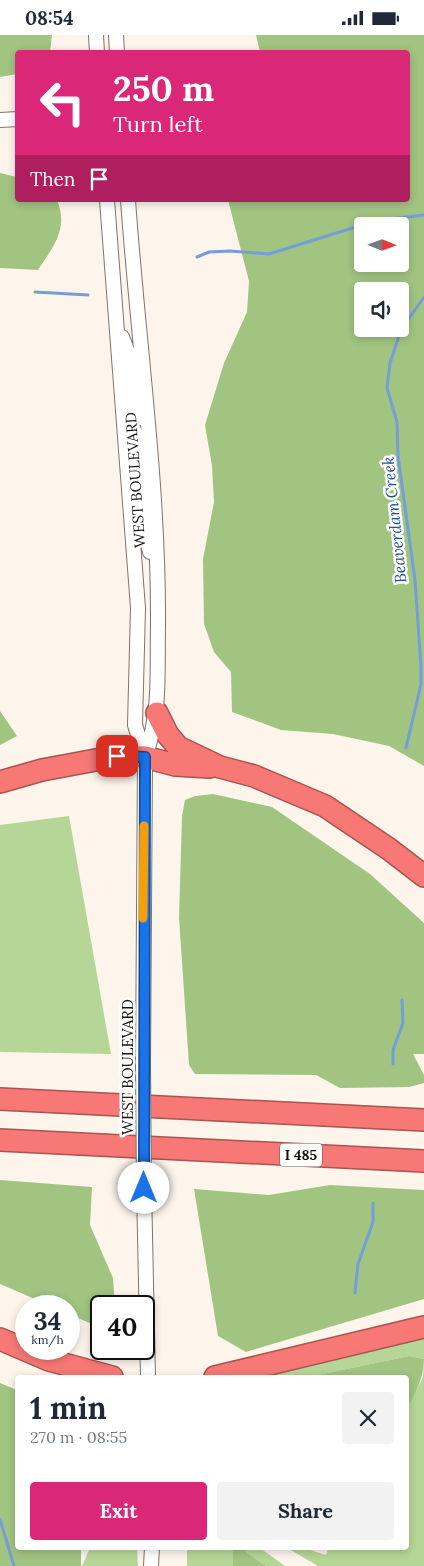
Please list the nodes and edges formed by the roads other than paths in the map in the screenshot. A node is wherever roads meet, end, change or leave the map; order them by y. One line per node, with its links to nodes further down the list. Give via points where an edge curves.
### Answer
1 (96, 35): 3 (street)
2 (116, 35): 4 (street)
3 (97, 50)
4 (117, 50)
5 (15, 119): 6 (street)
6 (0, 120)
7 (107, 202): 9 (street, WEST BOULEVARD)
8 (128, 202): 11 (street, WEST BOULEVARD)
9 (116, 319): 10 (street, WEST BOULEVARD); 11 (street, via 129,355 134,408)
10 (124, 420): 12 (street, via 132,425 138,441 145,533); 14 (street, WEST BOULEVARD, via 138,608 135,725)
11 (148, 421): 12 (street, WEST BOULEVARD)
12 (158, 582): 13 (street, WEST BOULEVARD)
13 (157, 713): 14 (street, WEST BOULEVARD); 15 (highway, via 178,747)
14 (145, 757): 15 (highway, via 175,765); 16 (highway, via 117,756 81,762); 25 (street, WEST BOULEVARD, bridge, via 143,1065)
15 (220, 767): 17 (highway, via 254,776 325,806)
16 (0, 782)
17 (424, 876)
18 (0, 1099): 19 (highway)
19 (424, 1120)
20 (0, 1141): 21 (highway, I 485)
21 (424, 1161)
22 (424, 1327): 26 (highway)
23 (0, 1339): 24 (highway, via 49,1360)
24 (105, 1375)
25 (148, 1375)
26 (224, 1375)
27 (152, 1550): 28 (street)
28 (152, 1566)

